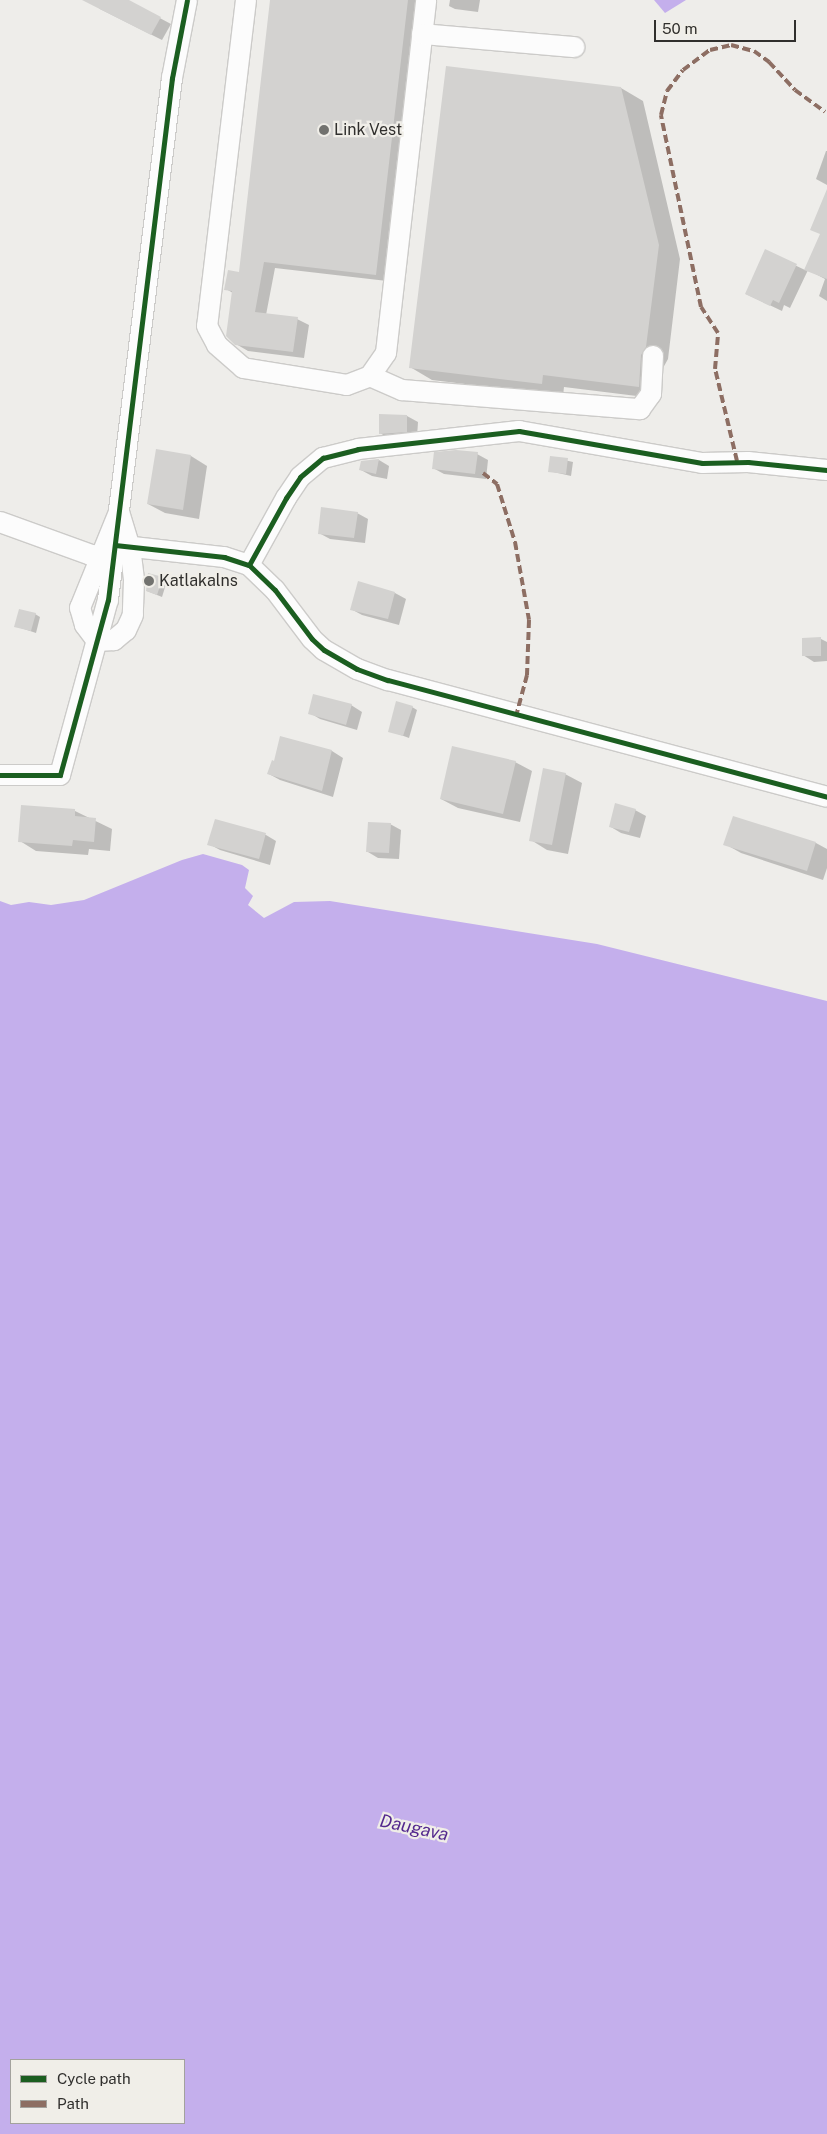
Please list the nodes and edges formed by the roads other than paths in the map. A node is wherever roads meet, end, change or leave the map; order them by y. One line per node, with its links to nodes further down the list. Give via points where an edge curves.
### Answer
1 (186, 0): 10 (street, via 172,78)
2 (246, 0): 7 (street, via 207,326 217,346 243,368 347,385)
3 (426, 0): 4 (street)
4 (422, 34): 5 (street); 7 (street, via 386,353)
5 (574, 47)
6 (653, 356): 7 (street, via 651,394 640,409 402,390)
7 (370, 376)
8 (827, 470): 11 (street, via 737,461 702,463 519,431 358,449 323,458 300,477)
9 (0, 522): 10 (street, via 91,555)
10 (114, 552): 11 (street, via 224,557); 12 (street, via 108,600); 12 (street, via 134,580 133,616 126,630 114,640)
11 (249, 565): 14 (street, via 275,590 312,639 357,669 640,749)
12 (97, 641): 13 (street, via 60,775)
13 (0, 775)
14 (827, 797)

